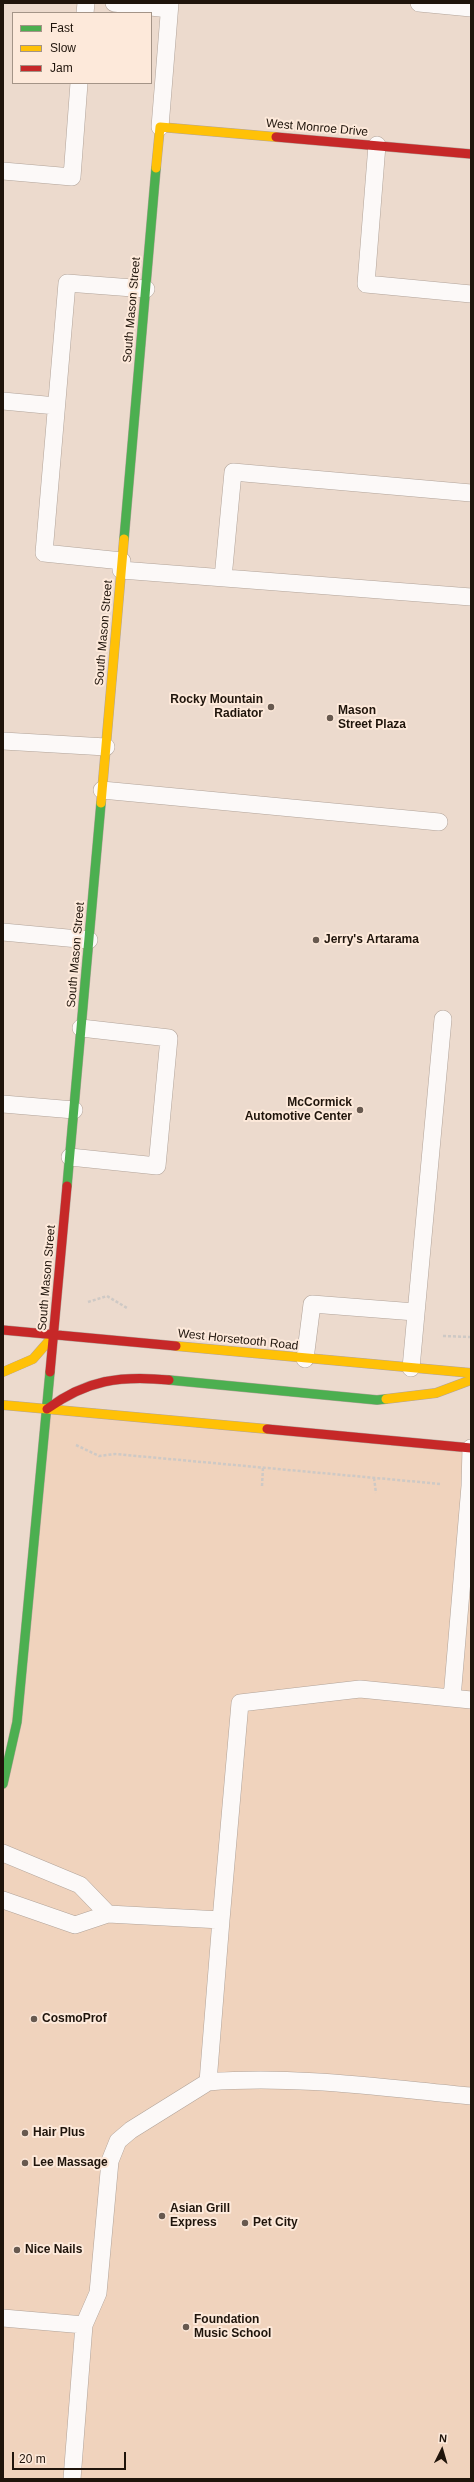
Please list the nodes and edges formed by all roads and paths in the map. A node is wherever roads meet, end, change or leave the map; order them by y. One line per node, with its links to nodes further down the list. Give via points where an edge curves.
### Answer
1 (114, 3): 3 (lane)
2 (419, 3): 4 (lane)
3 (170, 6): 6 (lane)
4 (471, 8)
5 (79, 84): 9 (lane, via 72,177)
6 (160, 127): 7 (street, West Monroe Drive); 10 (street, South Mason Street)
7 (377, 145): 8 (street, West Monroe Drive); 11 (lane, via 366,284)
8 (471, 154)
9 (3, 171)
10 (146, 290): 13 (lane, via 67,283); 15 (street, South Mason Street)
11 (471, 294)
12 (3, 402): 13 (lane)
13 (56, 406): 15 (lane, via 44,553)
14 (471, 493): 16 (lane, via 233,472)
15 (122, 566): 16 (lane); 19 (street, South Mason Street)
16 (223, 578): 17 (lane)
17 (471, 597)
18 (3, 741): 19 (lane)
19 (106, 746): 20 (street, South Mason Street)
20 (102, 790): 21 (lane); 23 (street, South Mason Street)
21 (439, 822)
22 (3, 932): 23 (lane)
23 (89, 940): 25 (street, South Mason Street)
24 (443, 1019): 29 (lane)
25 (81, 1028): 27 (street, South Mason Street); 28 (lane, via 169,1038 157,1166)
26 (3, 1104): 27 (lane)
27 (74, 1110): 28 (street, South Mason Street)
28 (70, 1157): 31 (street, South Mason Street)
29 (415, 1312): 34 (lane, via 312,1304); 35 (lane)
30 (3, 1330): 31 (street, West Horsetooth Road)
31 (54, 1335): 34 (street, West Horsetooth Road); 36 (street, via 43,1351 25,1366); 40 (street, South Mason Street)
32 (450, 1336): 33 (path)
33 (471, 1337)
34 (305, 1359): 35 (street, West Horsetooth Road)
35 (411, 1368): 37 (street, West Horsetooth Road)
36 (3, 1372)
37 (471, 1373)
38 (471, 1380): 40 (street, via 436,1393 377,1400 141,1377 102,1380 64,1396)
39 (3, 1405): 40 (street)
40 (47, 1409): 41 (street); 50 (street, South Mason Street, via 17,1722)
41 (471, 1448): 48 (lane)
42 (99, 1456): 43 (path, via 115,1454)
43 (263, 1467): 44 (path); 46 (path)
44 (374, 1478): 45 (path); 47 (path)
45 (434, 1483)
46 (262, 1486)
47 (376, 1492)
48 (452, 1698): 49 (lane); 54 (lane, via 360,1689 240,1703)
49 (471, 1700)
50 (3, 1784)
51 (3, 1852): 53 (lane, via 80,1885)
52 (3, 1900): 53 (lane, via 75,1925)
53 (108, 1914): 54 (lane)
54 (221, 1920): 55 (lane)
55 (208, 2082): 56 (lane, via 250,2079 300,2081); 58 (lane, via 131,2130 118,2141 110,2161 98,2293)
56 (471, 2096)
57 (3, 2318): 58 (lane)
58 (84, 2325): 59 (lane)
59 (72, 2479)

